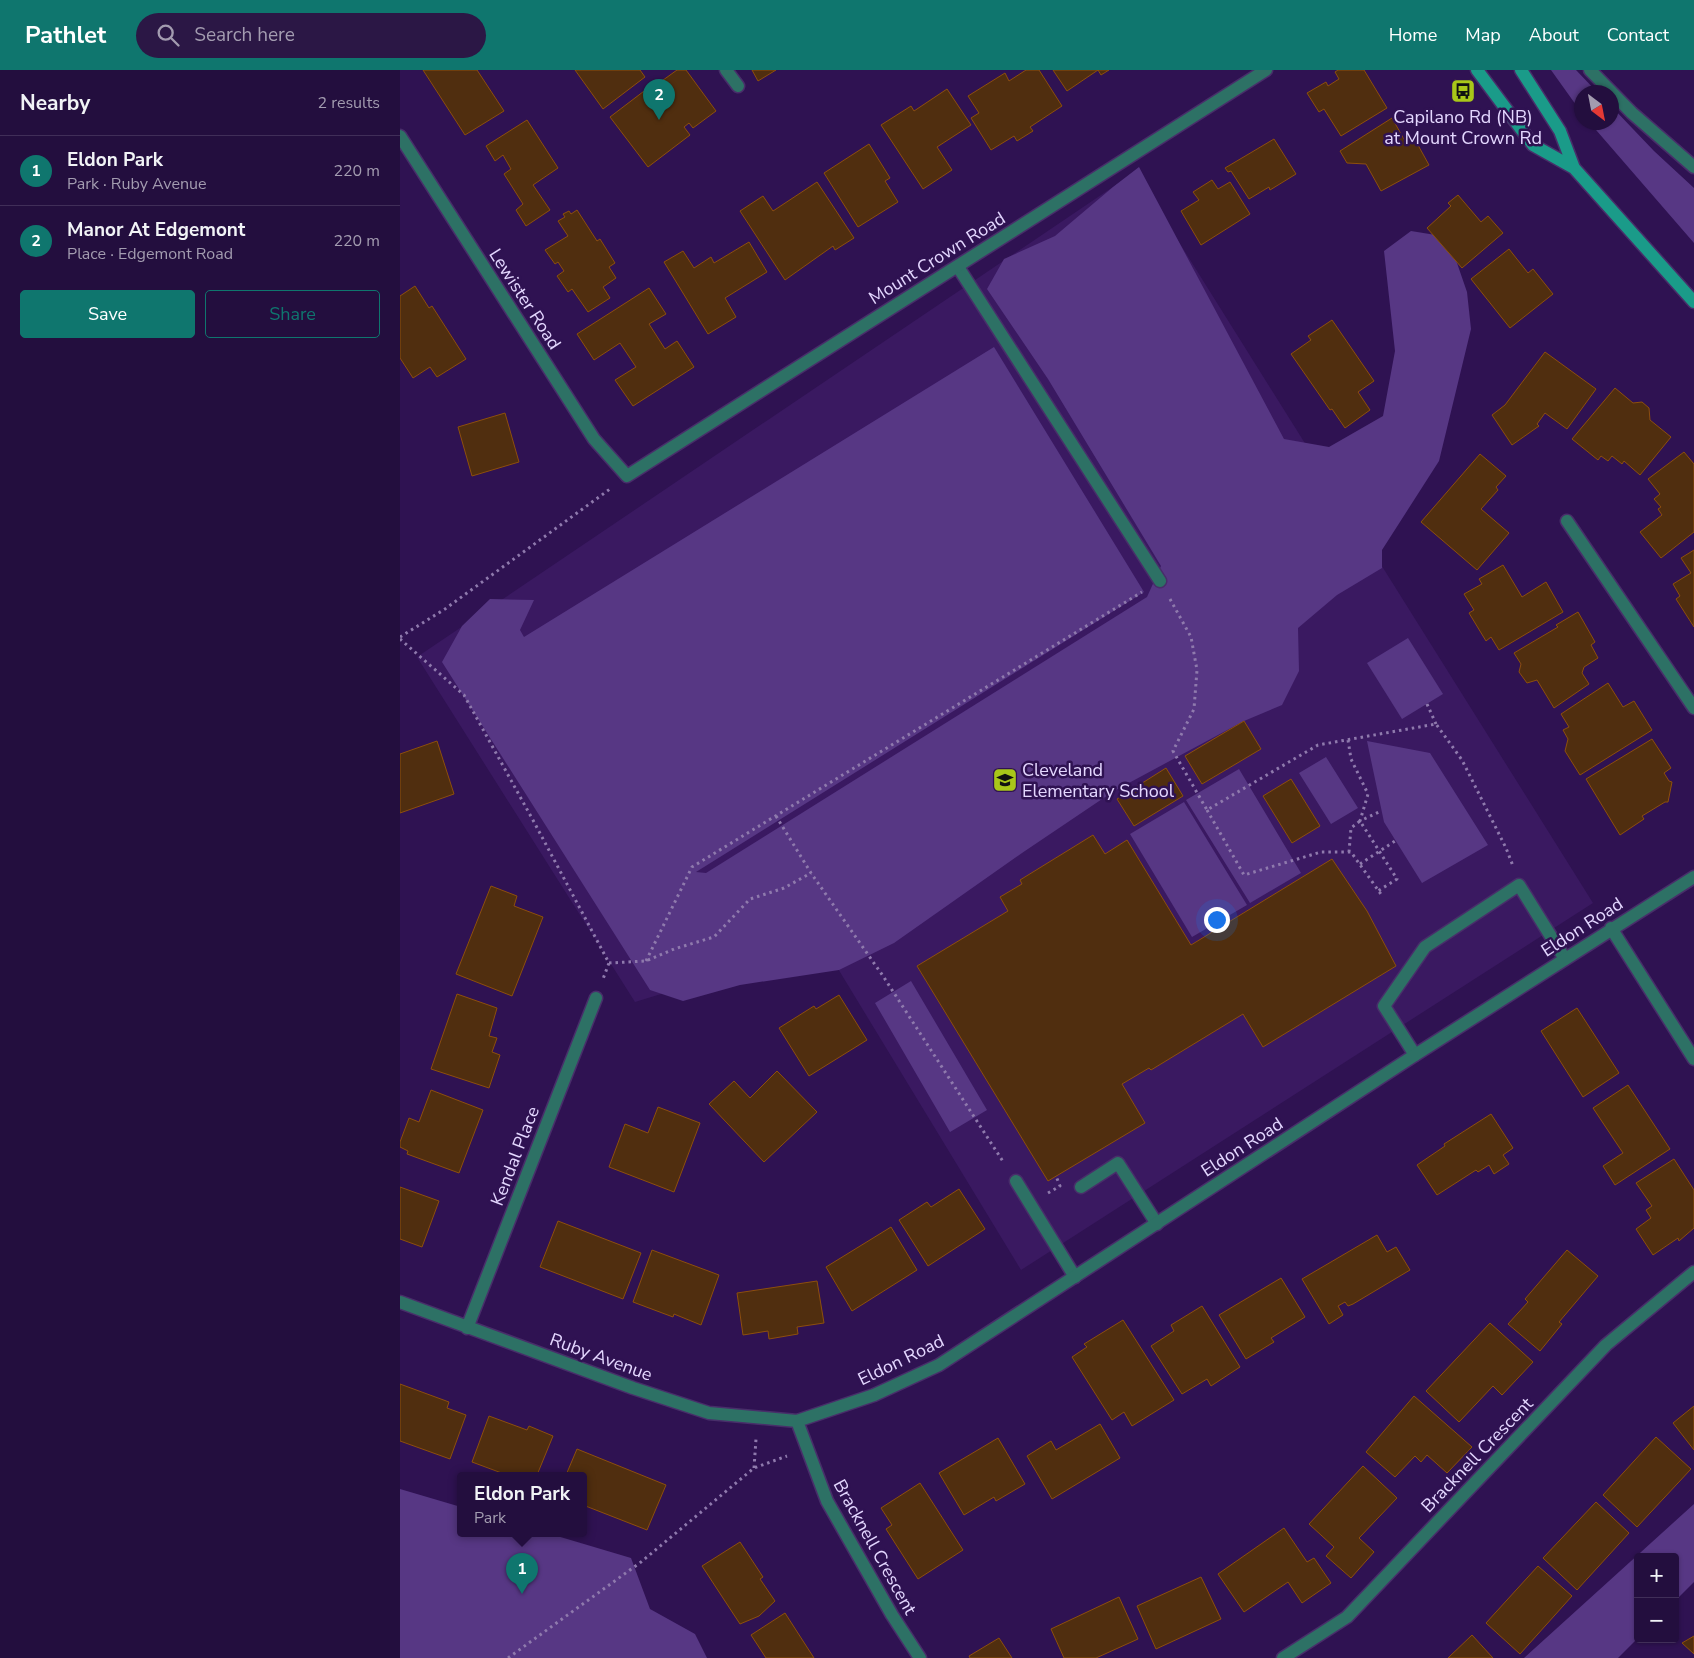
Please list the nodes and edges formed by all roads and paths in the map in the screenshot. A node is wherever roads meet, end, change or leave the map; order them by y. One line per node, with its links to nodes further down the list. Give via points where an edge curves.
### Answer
1 (726, 70): 6 (street)
2 (1266, 70): 10 (street, Mount Crown Road)
3 (1477, 70): 9 (main road, via 1533,145)
4 (1521, 70): 9 (main road, via 1560,131)
5 (1590, 70): 8 (street, via 1632,113)
6 (738, 86)
7 (400, 136): 12 (street, Lewister Road, via 594,439)
8 (1694, 167)
9 (1574, 168): 11 (main road)
10 (958, 266): 12 (street, Mount Crown Road); 14 (street)
11 (1694, 302)
12 (627, 476): 15 (path, via 445,609)
13 (1567, 521): 17 (street)
14 (1160, 582): 20 (path, via 1192,637 1197,670 1194,709 1173,751); 22 (path)
15 (400, 638): 36 (path, via 464,695)
16 (1427, 704): 18 (path)
17 (1694, 708)
18 (1436, 724): 19 (path); 30 (path, via 1462,760 1506,848)
19 (1348, 740): 20 (path, via 1318,745); 23 (path, via 1351,759 1368,794)
20 (1208, 810): 26 (path, via 1244,875 1321,852)
21 (1381, 811): 23 (path)
22 (776, 815): 28 (path); 35 (path, via 692,867)
23 (1360, 821): 25 (path); 26 (path, via 1351,828)
24 (1395, 841): 25 (path)
25 (1380, 851): 27 (path); 31 (path, via 1398,878)
26 (1349, 852): 27 (path)
27 (1360, 864): 31 (path)
28 (811, 873): 35 (path, via 784,888 750,899 714,937); 41 (path, via 883,976)
29 (1694, 877): 33 (street, Eldon Road)
30 (1520, 885): 34 (street); 38 (street, via 1424,947 1384,1006)
31 (1378, 890): 32 (path)
32 (1383, 897)
33 (1611, 928): 34 (street, Eldon Road); 39 (street)
34 (1564, 959): 38 (street, Eldon Road)
35 (646, 961): 36 (path)
36 (609, 963): 37 (path)
37 (596, 998): 48 (street, Kendal Place)
38 (1415, 1055): 44 (street, Eldon Road)
39 (1694, 1059)
40 (1056, 1176): 43 (path, via 1060,1186)
41 (1016, 1181): 46 (street)
42 (1081, 1187): 44 (street, via 1118,1163)
43 (1043, 1195)
44 (1157, 1224): 46 (street, Eldon Road)
45 (1694, 1272): 55 (street, Bracknell Crescent, via 1606,1345 1347,1617)
46 (1075, 1277): 50 (street, Eldon Road, via 938,1365 874,1395)
47 (400, 1302): 48 (street, Ruby Avenue)
48 (467, 1328): 49 (street, Ruby Avenue, via 709,1413)
49 (757, 1417): 50 (street, Ruby Avenue); 52 (path)
50 (797, 1421): 54 (street, Bracknell Crescent, via 827,1501)
51 (787, 1456): 52 (path)
52 (754, 1468): 53 (path, via 641,1562)
53 (508, 1658)
54 (920, 1658)
55 (1283, 1658)

